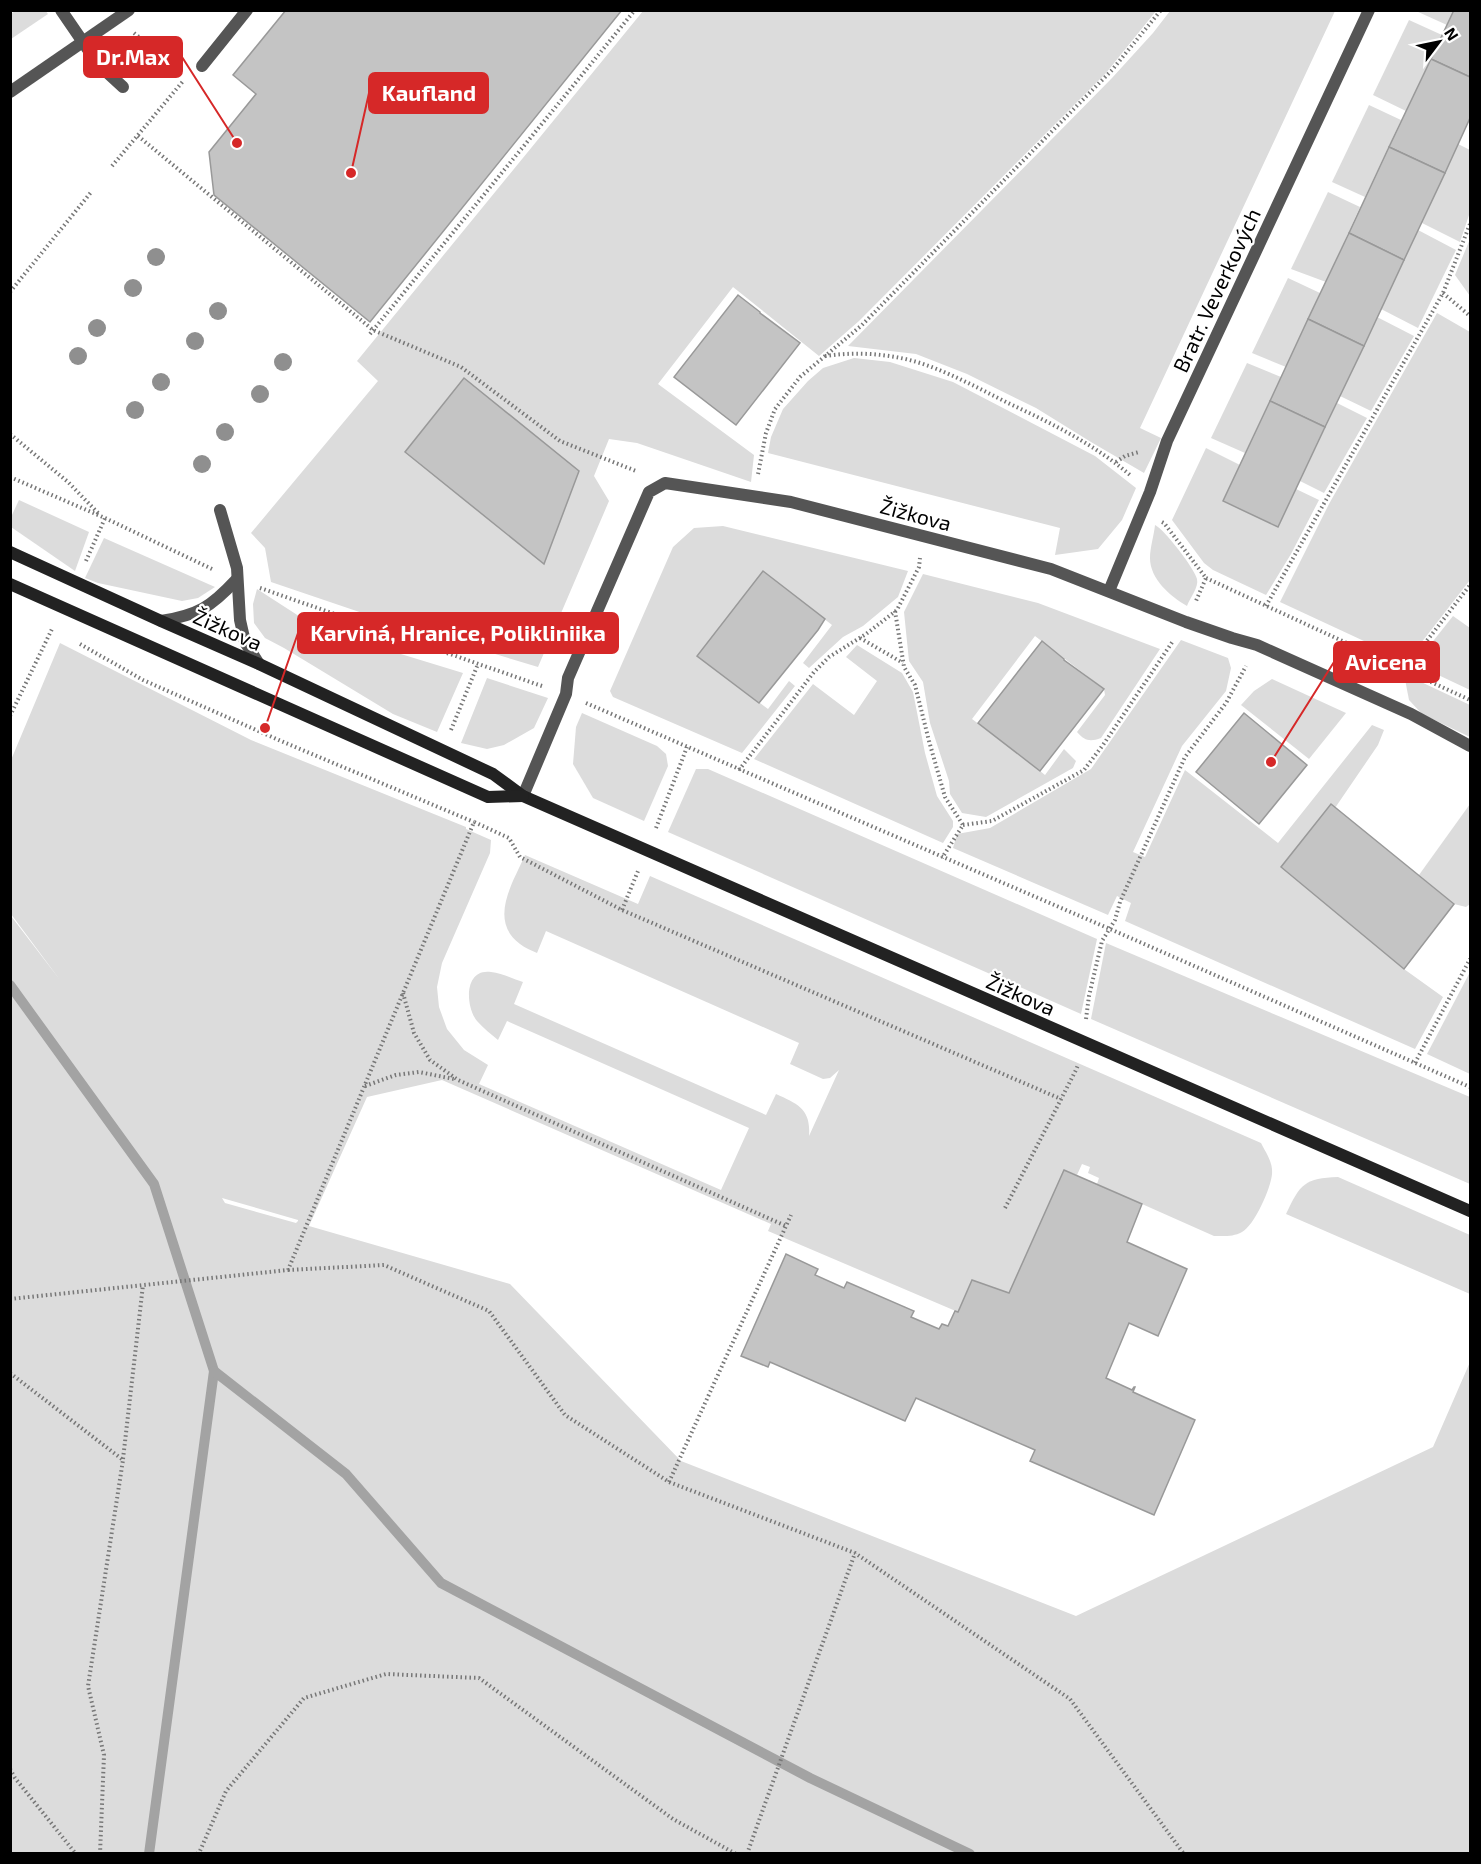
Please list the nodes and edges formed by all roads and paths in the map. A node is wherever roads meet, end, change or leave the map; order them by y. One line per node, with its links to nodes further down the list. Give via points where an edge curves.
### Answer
1 (61, 10): 8 (street)
2 (129, 10): 8 (street)
3 (247, 10): 9 (street)
4 (635, 10): 19 (path)
5 (1161, 10): 20 (path, via 1112,70 862,325)
6 (1369, 10): 24 (street, Bratr. Veverkových, via 1167,441)
7 (129, 29): 12 (path, via 187,77)
8 (81, 42): 10 (street); 11 (street)
9 (202, 66)
10 (123, 87)
11 (10, 92)
12 (138, 136): 13 (path); 19 (path)
13 (112, 166)
14 (92, 191): 16 (path)
15 (1470, 224): 17 (path)
16 (10, 292)
17 (1443, 293): 18 (path); 37 (path)
18 (1470, 316)
19 (371, 332): 23 (path, via 461,367 560,441)
20 (825, 356): 24 (path, via 883,355 928,365 1062,429 1116,462); 25 (path, via 800,377 775,409)
21 (10, 434): 28 (path)
22 (10, 477): 28 (path)
23 (665, 483): 25 (street, Žižkova); 49 (street, via 649,492 568,678)
24 (1150, 492): 27 (street, Bratr. Veverkových)
25 (753, 497): 29 (street, Žižkova, via 791,502)
26 (220, 510): 33 (street, via 233,549)
27 (1142, 512): 32 (path, via 1164,523); 36 (street, Bratr. Veverkových)
28 (104, 517): 31 (path); 33 (path)
29 (923, 536): 36 (street, Žižkova, via 1051,569); 38 (path, via 919,567)
30 (10, 552): 39 (street, Žižkova)
31 (84, 566)
32 (1206, 578): 37 (path); 41 (path)
33 (236, 580): 39 (street, via 202,610); 46 (street, via 245,642); 47 (path)
34 (10, 584): 56 (street, Žižkova, via 488,797)
35 (1470, 585): 48 (path)
36 (1109, 591): 41 (street, Žižkova)
37 (1266, 606): 48 (path)
38 (895, 611): 42 (path); 45 (path)
39 (161, 621): 46 (street, Žižkova)
40 (55, 622): 51 (path)
41 (1186, 622): 44 (street, Žižkova); 58 (path, via 1084,770 992,821)
42 (860, 638): 45 (path); 55 (path, via 829,657 814,672)
43 (73, 640): 57 (path, via 143,680)
44 (1257, 645): 53 (street, Žižkova, via 1412,714); 63 (path, via 1226,703 1185,758)
45 (904, 663): 58 (path, via 915,685 945,797)
46 (259, 664): 56 (street, Žižkova, via 493,774)
47 (478, 664): 49 (path); 52 (path)
48 (1405, 669): 50 (path)
49 (566, 694): 54 (path); 56 (street)
50 (1470, 700)
51 (10, 716)
52 (450, 733)
53 (1470, 746)
54 (687, 747): 55 (path); 59 (path)
55 (739, 770): 60 (path)
56 (524, 796): 66 (street, Žižkova)
57 (474, 822): 62 (path, via 509,838 520,857); 65 (path)
58 (963, 825): 60 (path)
59 (653, 837)
60 (942, 858): 63 (path)
61 (639, 870): 62 (path)
62 (622, 910): 71 (path)
63 (1110, 929): 66 (path, via 1102,941); 67 (path)
64 (1470, 959): 67 (path)
65 (403, 993): 68 (path, via 414,1033 430,1060); 69 (path)
66 (1083, 1042): 71 (path, via 1076,1070); 73 (street, Žižkova)
67 (1415, 1063): 70 (path)
68 (458, 1080): 69 (path, via 419,1072); 75 (path)
69 (364, 1086): 76 (path)
70 (1470, 1088)
71 (1061, 1099): 72 (path)
72 (1005, 1208)
73 (1470, 1211)
74 (791, 1215): 75 (path)
75 (786, 1226): 81 (path)
76 (288, 1270): 77 (path); 81 (path, via 384,1265 489,1311 565,1415)
77 (142, 1285): 78 (path); 80 (path)
78 (10, 1299)
79 (10, 1373): 80 (path)
80 (123, 1460): 85 (path, via 88,1686 104,1755)
81 (669, 1482): 82 (path)
82 (855, 1552): 88 (path); 89 (path, via 1070,1700)
83 (10, 1769): 84 (path)
84 (76, 1854)
85 (100, 1854)
86 (197, 1854): 87 (path, via 226,1791 304,1698 386,1674 479,1678 673,1819)
87 (736, 1854)
88 (747, 1854)
89 (1184, 1854)

